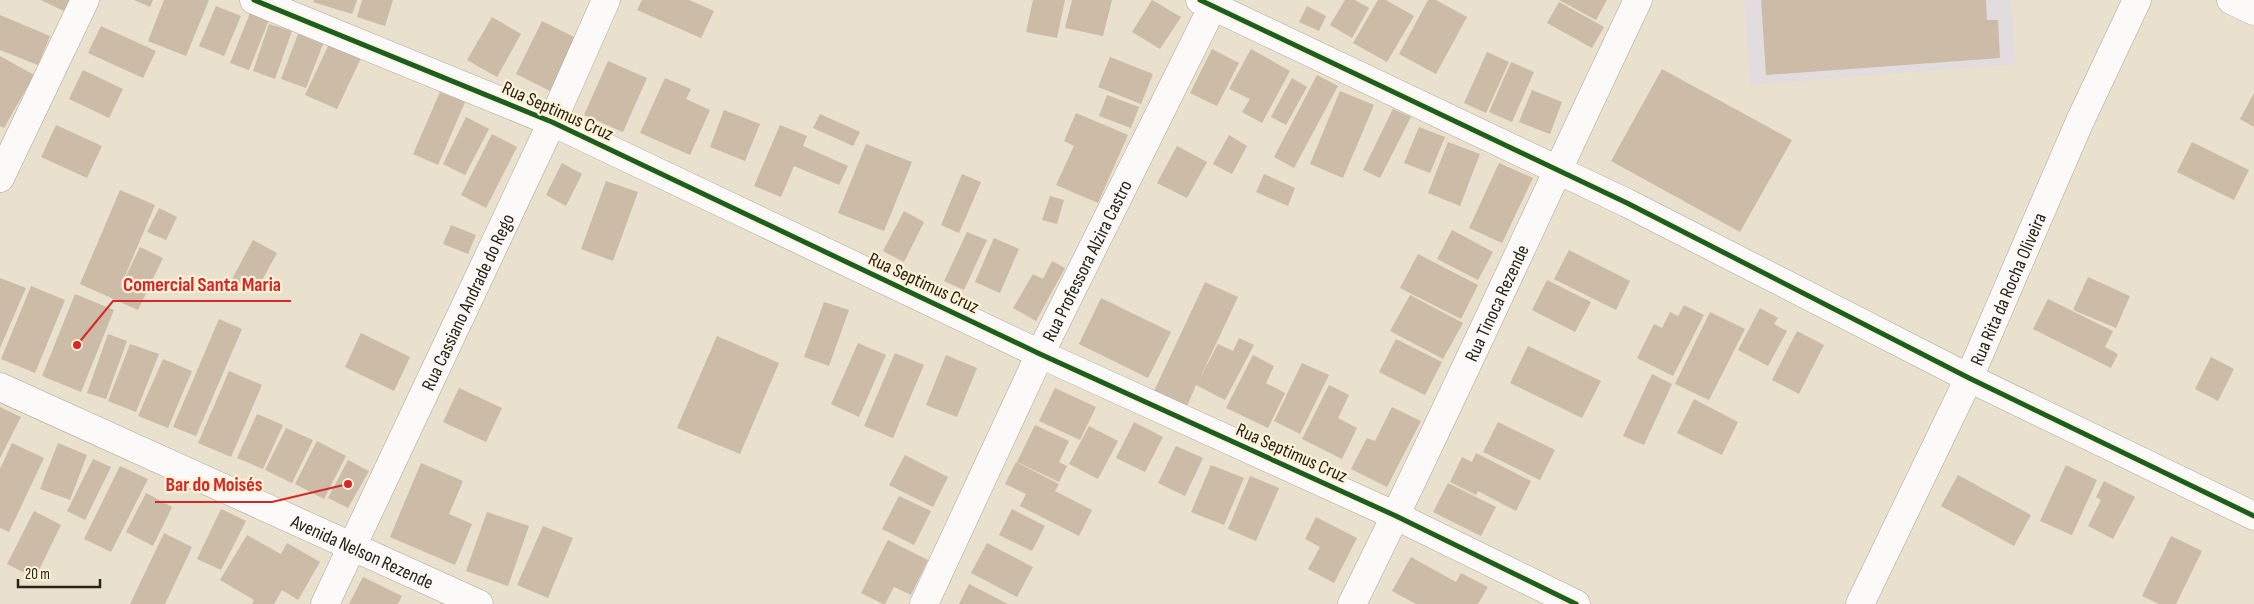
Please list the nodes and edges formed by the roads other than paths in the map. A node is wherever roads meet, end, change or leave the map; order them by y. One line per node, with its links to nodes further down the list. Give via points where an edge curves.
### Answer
1 (85, 0): 11 (street)
2 (254, 0): 9 (street, Rua Septimus Cruz)
3 (606, 0): 9 (street, Rua Cassiano Andrade do Rego)
4 (1638, 0): 10 (street, Rua Tinoca Rezende)
5 (2137, 0): 13 (street, Rua Rita da Rocha Oliveira, via 2080,121)
6 (2231, 0): 8 (street)
7 (1210, 2): 10 (street); 12 (street, Rua Professora Alzira Castro)
8 (2254, 11)
9 (552, 122): 12 (street, Rua Septimus Cruz); 17 (street, Rua Cassiano Andrade do Rego)
10 (1557, 170): 13 (street, via 1708,243); 15 (street, Rua Tinoca Rezende)
11 (0, 178)
12 (1040, 354): 15 (street, Rua Septimus Cruz); 20 (street, Rua Professora Alzira Castro)
13 (1969, 378): 16 (street); 23 (street, Rua Rita da Rocha Oliveira)
14 (0, 387): 17 (street, Avenida Nelson Rezende)
15 (1396, 516): 21 (street, Rua Tinoca Rezende); 22 (street, Rua Septimus Cruz)
16 (2254, 516)
17 (352, 546): 18 (street, Rua Cassiano Andrade do Rego); 19 (street, Avenida Nelson Rezende)
18 (325, 604)
19 (479, 604)
20 (924, 604)
21 (1352, 604)
22 (1576, 604)
23 (1860, 604)

